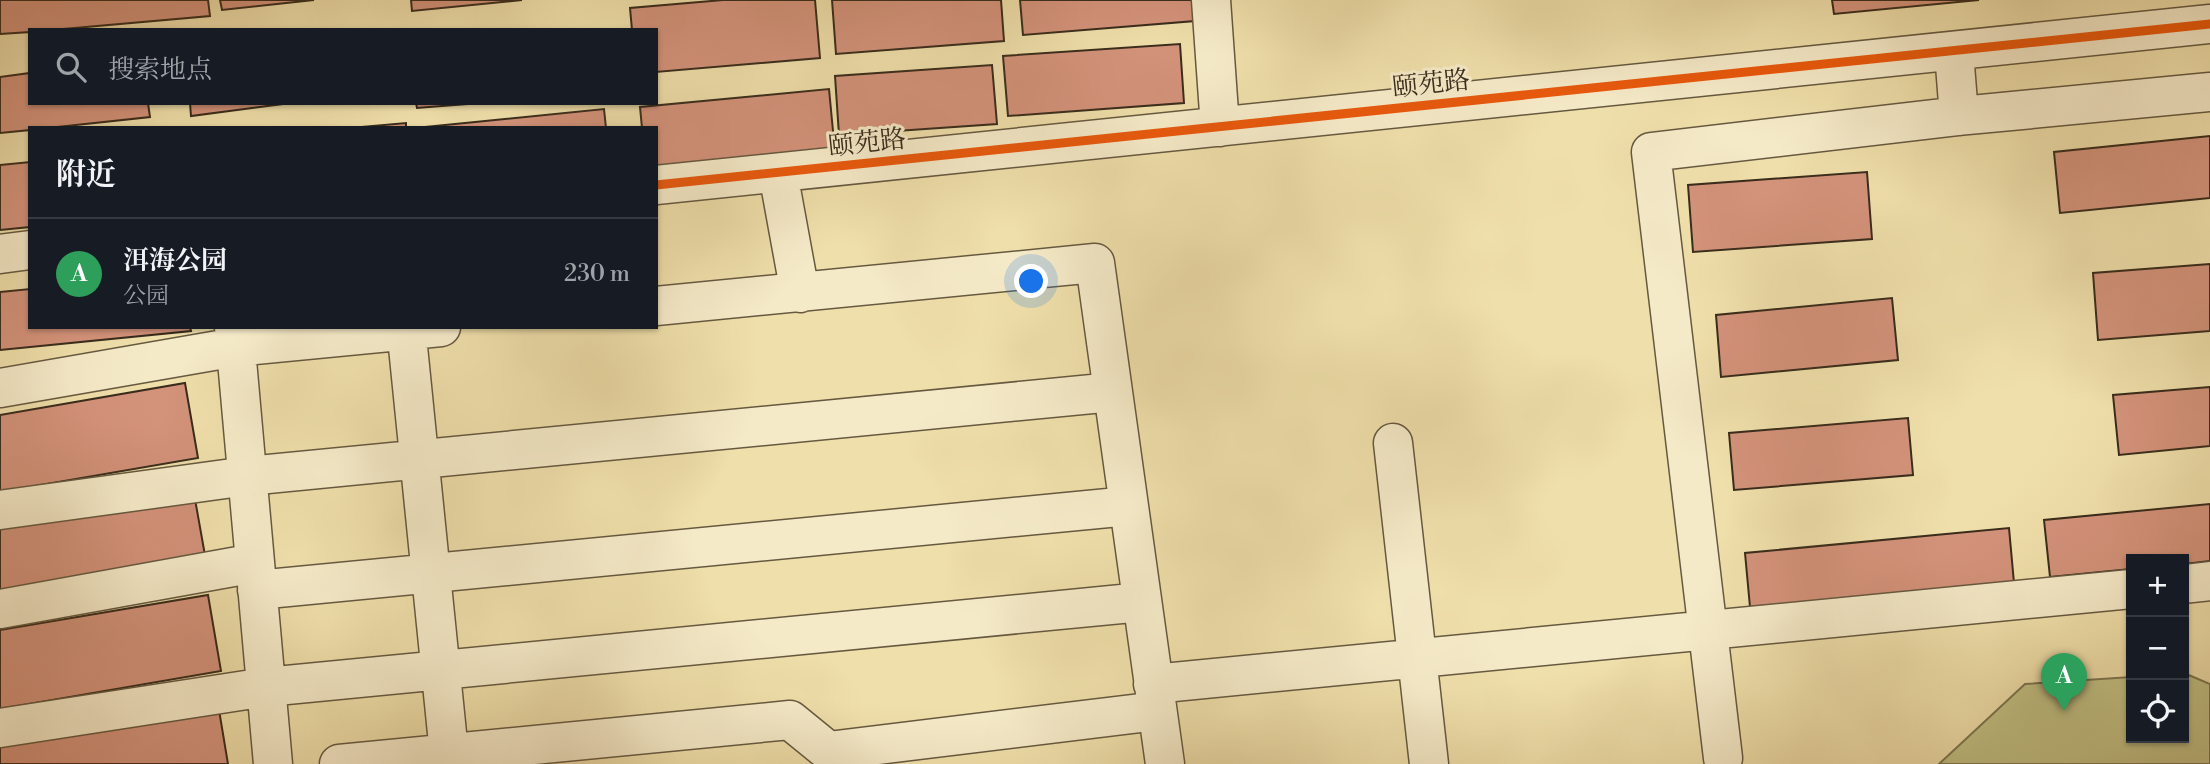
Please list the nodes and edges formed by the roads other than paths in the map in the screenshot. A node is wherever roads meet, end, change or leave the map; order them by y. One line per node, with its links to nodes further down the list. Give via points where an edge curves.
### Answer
1 (1211, 0): 6 (street)
2 (2210, 24): 3 (street, 颐苑路)
3 (1954, 52): 5 (street); 6 (street, 颐苑路)
4 (2210, 92): 5 (street)
5 (1959, 116): 30 (street, via 1651,152)
6 (1220, 127): 7 (street, 颐苑路)
7 (778, 173): 8 (street, 颐苑路); 11 (street)
8 (658, 186)
9 (28, 250): 10 (street)
10 (0, 254)
11 (800, 292): 12 (street); 17 (street, via 1095,264)
12 (658, 306)
13 (398, 329): 15 (street)
14 (418, 329): 19 (street)
15 (235, 337): 16 (street); 20 (street)
16 (0, 388)
17 (1113, 392): 19 (street); 21 (street)
18 (1393, 443): 31 (street)
19 (419, 459): 20 (street); 23 (street)
20 (247, 476): 22 (street); 24 (street)
21 (1129, 506): 23 (street); 28 (street)
22 (0, 510)
23 (431, 573): 24 (street); 32 (street)
24 (256, 576): 29 (street); 33 (street)
25 (2210, 581): 26 (street)
26 (2189, 583)
27 (2126, 589): 30 (street)
28 (1142, 602): 32 (street); 34 (street)
29 (0, 609)
30 (1707, 631): 31 (street); 38 (street)
31 (1418, 659): 34 (street); 42 (street)
32 (440, 670): 33 (street); 36 (street)
33 (266, 687): 35 (street); 39 (street)
34 (1155, 698): 37 (street); 41 (street)
35 (0, 728)
36 (449, 753): 37 (street, via 790,720); 40 (street)
37 (836, 757)
38 (1723, 758)
39 (273, 764)
40 (339, 764)
41 (1165, 764)
42 (1429, 764)

